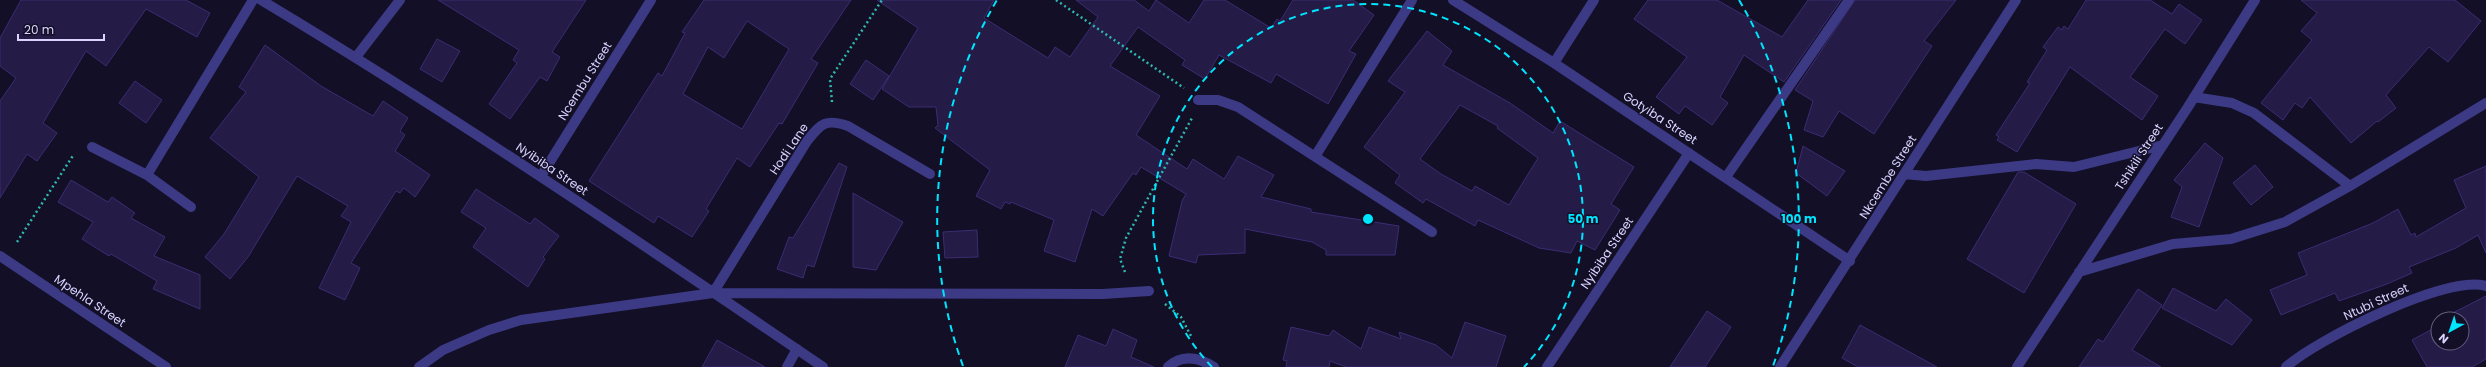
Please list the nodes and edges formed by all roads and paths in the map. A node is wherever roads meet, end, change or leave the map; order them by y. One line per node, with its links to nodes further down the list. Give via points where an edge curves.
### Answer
1 (253, 0): 25 (street)
2 (260, 0): 13 (street, Nyibiba Street)
3 (400, 0): 13 (street)
4 (651, 0): 26 (street, Ncembu Street)
5 (882, 0): 18 (path, via 830,79)
6 (1056, 0): 16 (path, via 1188,90)
7 (1412, 0): 22 (street)
8 (1453, 0): 14 (street, Gotyiba Street)
9 (1594, 0): 14 (street)
10 (1849, 0): 27 (street)
11 (2016, 0): 24 (street, Nkcembe Street)
12 (2255, 0): 15 (street, Tshikili Street)
13 (356, 57): 26 (street, Nyibiba Street)
14 (1554, 63): 21 (street, Gotyiba Street)
15 (2194, 97): 19 (street, Tshikili Street); 28 (street, via 2232,103 2254,113)
16 (1198, 100): 22 (street, via 1218,100 1238,107); 35 (path, via 1190,124 1126,238 1120,259 1123,271)
17 (2486, 103): 28 (street)
18 (833, 121): 23 (street, via 848,126); 36 (street, Hodi Lane, via 823,124 808,141)
19 (2163, 145): 24 (street, via 2074,167 2036,164 1926,176); 33 (street, Tshikili Street)
20 (92, 147): 25 (street); 31 (path, via 76,151)
21 (1689, 153): 27 (street, Gotyiba Street); 44 (street, Nyibiba Street)
22 (1316, 155): 30 (street)
23 (930, 174)
24 (1904, 174): 32 (street, Nkcembe Street)
25 (147, 175): 29 (street)
26 (541, 176): 36 (street, Nyibiba Street)
27 (1726, 177): 32 (street, Gotyiba Street)
28 (2350, 186): 33 (street, via 2285,222 2231,239 2173,244)
29 (192, 207)
30 (1432, 232)
31 (3, 258): 39 (street, Mpehla Street)
32 (1850, 261): 45 (street, Nkcembe Street)
33 (2079, 272): 46 (street, Tshikili Street)
34 (2486, 286): 47 (street, Ntubi Street, via 2452,287 2418,297 2331,338)
35 (1149, 292): 36 (street); 38 (path, via 1181,317)
36 (712, 293): 37 (street, Nyibiba Street); 40 (street, via 521,320 489,330 443,350)
37 (797, 350): 41 (street); 42 (street, Nyibiba Street)
38 (1209, 364): 43 (street, via 1189,357 1175,361)
39 (166, 367)
40 (419, 367)
41 (787, 367)
42 (823, 367)
43 (1168, 367)
44 (1547, 367)
45 (1780, 367)
46 (2017, 367)
47 (2286, 367)

